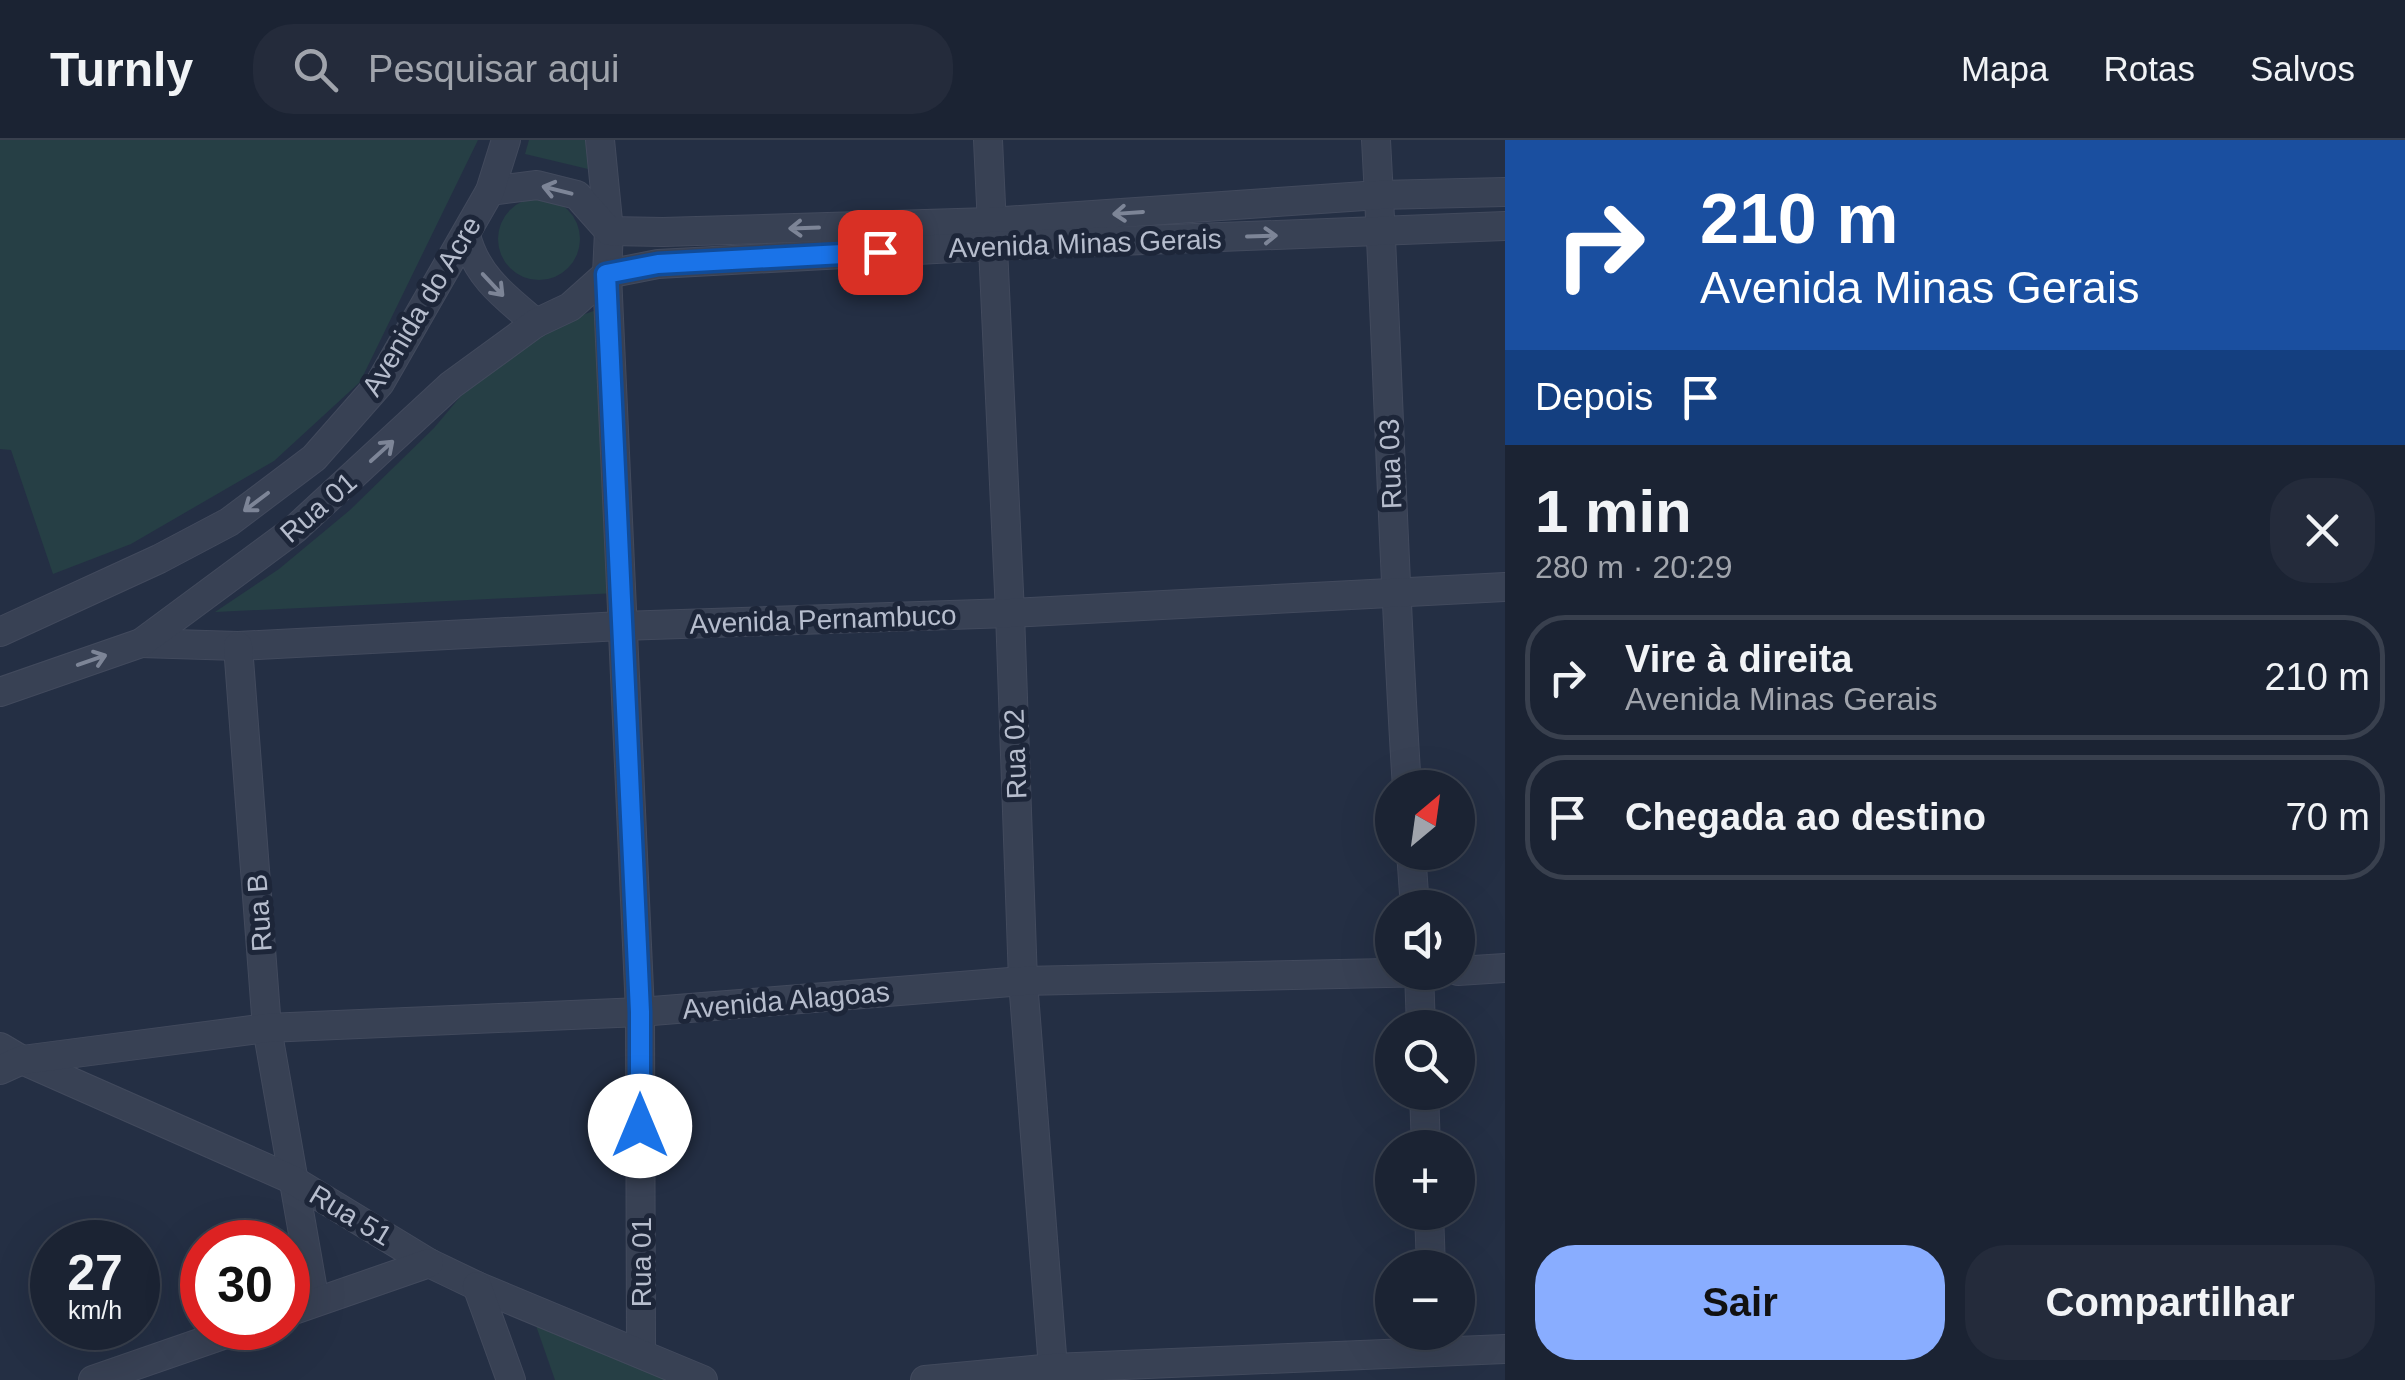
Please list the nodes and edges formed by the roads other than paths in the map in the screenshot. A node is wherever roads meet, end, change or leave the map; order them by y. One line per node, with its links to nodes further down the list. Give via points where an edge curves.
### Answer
1 (506, 140): 5 (street, Avenida do Acre)
2 (600, 140): 9 (street, Rua 01)
3 (988, 140): 11 (street, Rua 02)
4 (1376, 140): 7 (street, Rua 03)
5 (490, 191): 9 (street, one-way to 5, via 577,195 537,185); 12 (street, Avenida do Acre)
6 (1505, 192): 7 (street, Avenida Minas Gerais)
7 (1379, 196): 10 (street, Rua 03); 11 (street, Avenida Minas Gerais, one-way to 11)
8 (1505, 226): 10 (street, Avenida Minas Gerais)
9 (609, 232): 11 (street, Avenida Minas Gerais, one-way to 9); 13 (street, Rua 01)
10 (1382, 232): 11 (street, Avenida Minas Gerais, one-way to 10); 16 (street, Rua 03)
11 (990, 234): 13 (street, Avenida Minas Gerais); 17 (street, Rua 02)
12 (466, 235): 14 (street, one-way to 14, via 487,280); 19 (street, Avenida do Acre, one-way to 19, via 380,383 314,458 229,522)
13 (606, 274): 14 (street, Rua 01, via 570,307); 18 (street, Rua 01)
14 (536, 323): 20 (street, Rua 01, one-way to 14, via 296,529 451,385)
15 (1505, 587): 16 (street, Avenida Pernambuco)
16 (1394, 592): 17 (street, Avenida Pernambuco); 23 (street, Rua 03)
17 (1010, 613): 18 (street, Avenida Pernambuco); 27 (street, Rua 02)
18 (621, 626): 21 (street, Avenida Pernambuco); 28 (street, Rua 01)
19 (0, 632)
20 (141, 643): 21 (street, Avenida Pernambuco); 22 (street, Rua 01, one-way to 20)
21 (238, 646): 29 (street, Rua B)
22 (0, 692)
23 (1406, 770)
24 (1505, 968): 25 (street)
25 (1475, 970)
26 (1375, 974): 27 (street, Avenida Alagoas)
27 (1023, 981): 28 (street, Avenida Alagoas); 42 (street, Rua 02)
28 (640, 1012): 29 (street, Avenida Alagoas); 41 (street, Rua 01)
29 (267, 1028): 30 (street, Avenida Alagoas); 31 (street, Rua B)
30 (7, 1059): 31 (street, Rua 51)
31 (291, 1179): 32 (street, Rua 51); 34 (street, Rua B)
32 (429, 1262): 33 (street, Rua 51); 34 (street)
33 (477, 1286): 41 (street, Rua 51); 45 (street)
34 (315, 1302): 35 (street)
35 (310, 1304)
36 (1475, 1346): 37 (street)
37 (1505, 1349)
38 (180, 1350): 44 (street)
39 (1381, 1350): 43 (street)
40 (1434, 1350): 48 (street)
41 (641, 1352): 46 (street, Rua 51)
42 (1053, 1368): 43 (street); 47 (street)
43 (1261, 1368)
44 (93, 1380)
45 (511, 1380)
46 (703, 1380)
47 (925, 1380)
48 (1436, 1380)

